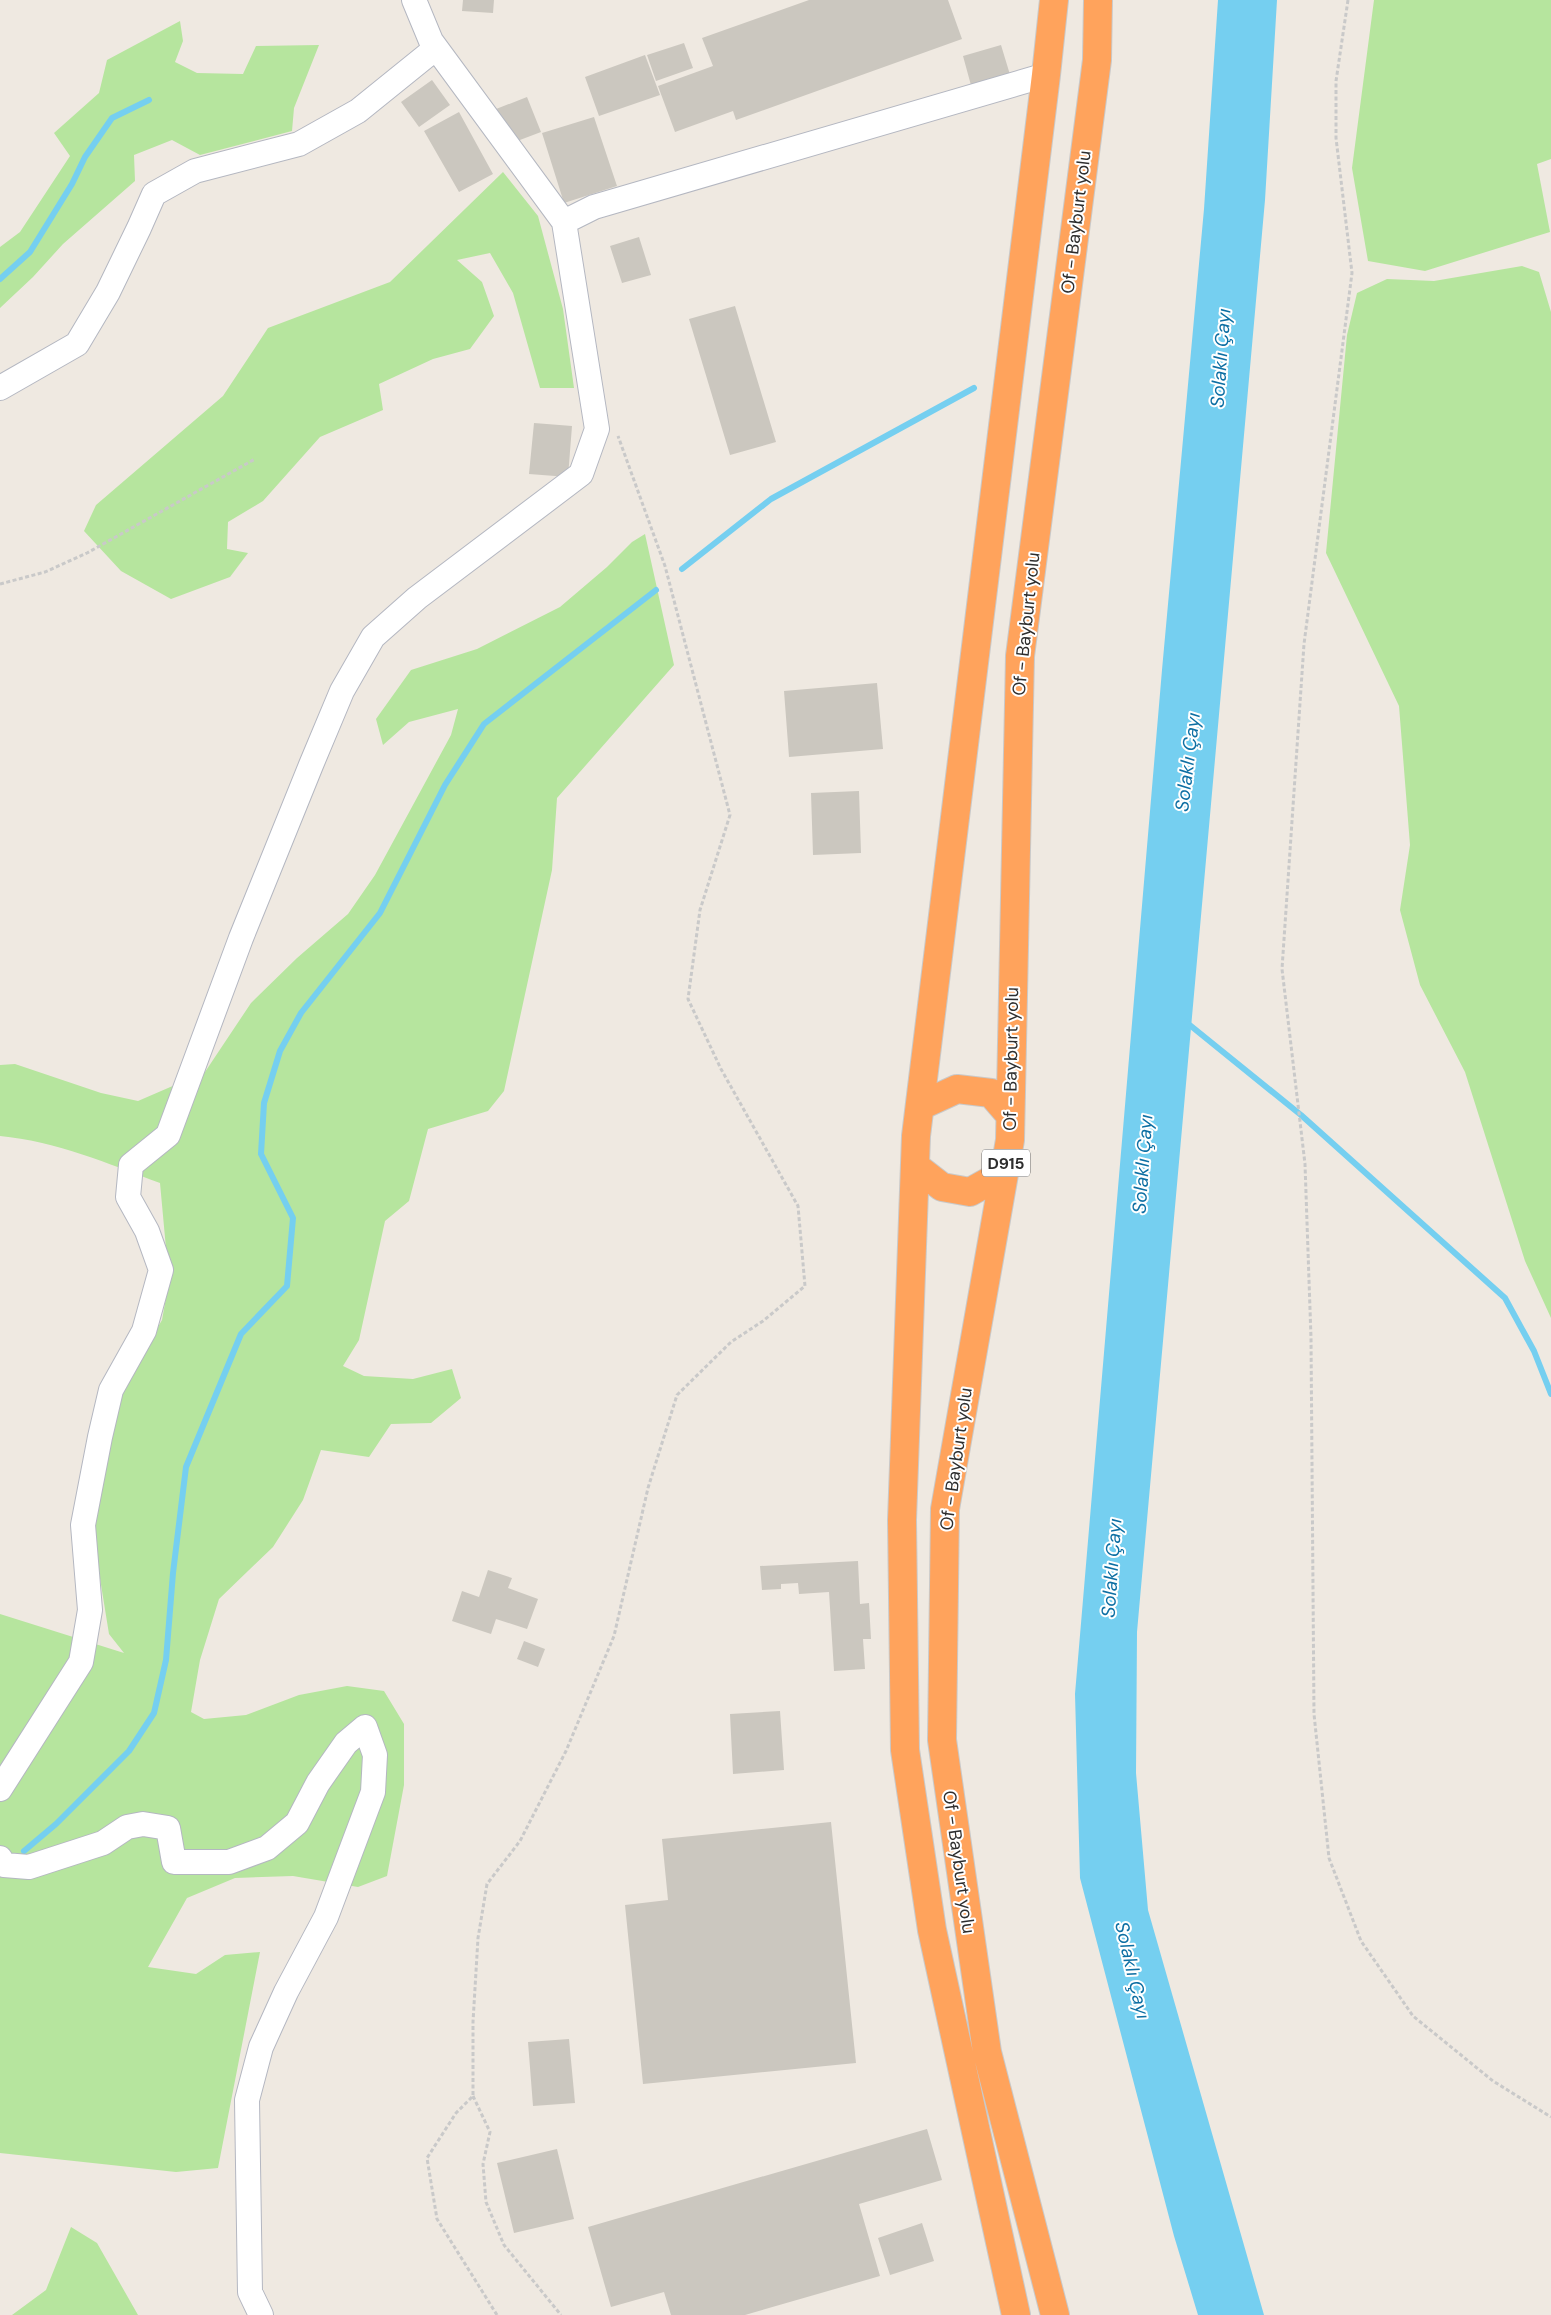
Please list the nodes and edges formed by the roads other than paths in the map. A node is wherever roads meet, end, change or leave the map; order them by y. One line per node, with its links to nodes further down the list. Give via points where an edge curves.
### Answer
1 (414, 0): 4 (street)
2 (1054, 0): 5 (highway, Of - Bayburt yolu)
3 (1098, 0): 9 (highway, Of - Bayburt yolu / D915, via 1097,60 1020,656)
4 (436, 48): 6 (street); 7 (street, via 358,111 299,144 195,171 154,194 108,292 77,344)
5 (1046, 76): 6 (street, via 594,207); 8 (highway, Of - Bayburt yolu)
6 (564, 222): 12 (street, via 597,429 581,474 417,598 372,637 342,692 240,938 168,1135 132,1165 128,1197 147,1231 161,1270 144,1330 111,1390 98,1447 83,1524 90,1610 82,1662)
7 (0, 388)
8 (920, 1106): 9 (highway, via 957,1088 991,1093); 10 (highway, Of - Bayburt yolu)
9 (1010, 1115): 11 (highway, Of - Bayburt yolu / D915, via 1010,1140)
10 (915, 1166): 11 (highway, via 942,1187 970,1192); 15 (highway, Of - Bayburt yolu, via 902,1520 905,1750 932,1930)
11 (1004, 1173): 16 (highway, Of - Bayburt yolu / D915, via 945,1510 942,1740 987,2052)
12 (3, 1779)
13 (0, 1858): 14 (street, via 4,1865 28,1867 103,1843 127,1827 144,1824 168,1828 174,1862 229,1862 267,1848 298,1823 318,1783 346,1743 365,1727 375,1755 372,1792 326,1917 260,2047 247,2100 250,2292)
14 (261, 2315)
15 (1016, 2315)
16 (1055, 2315)

